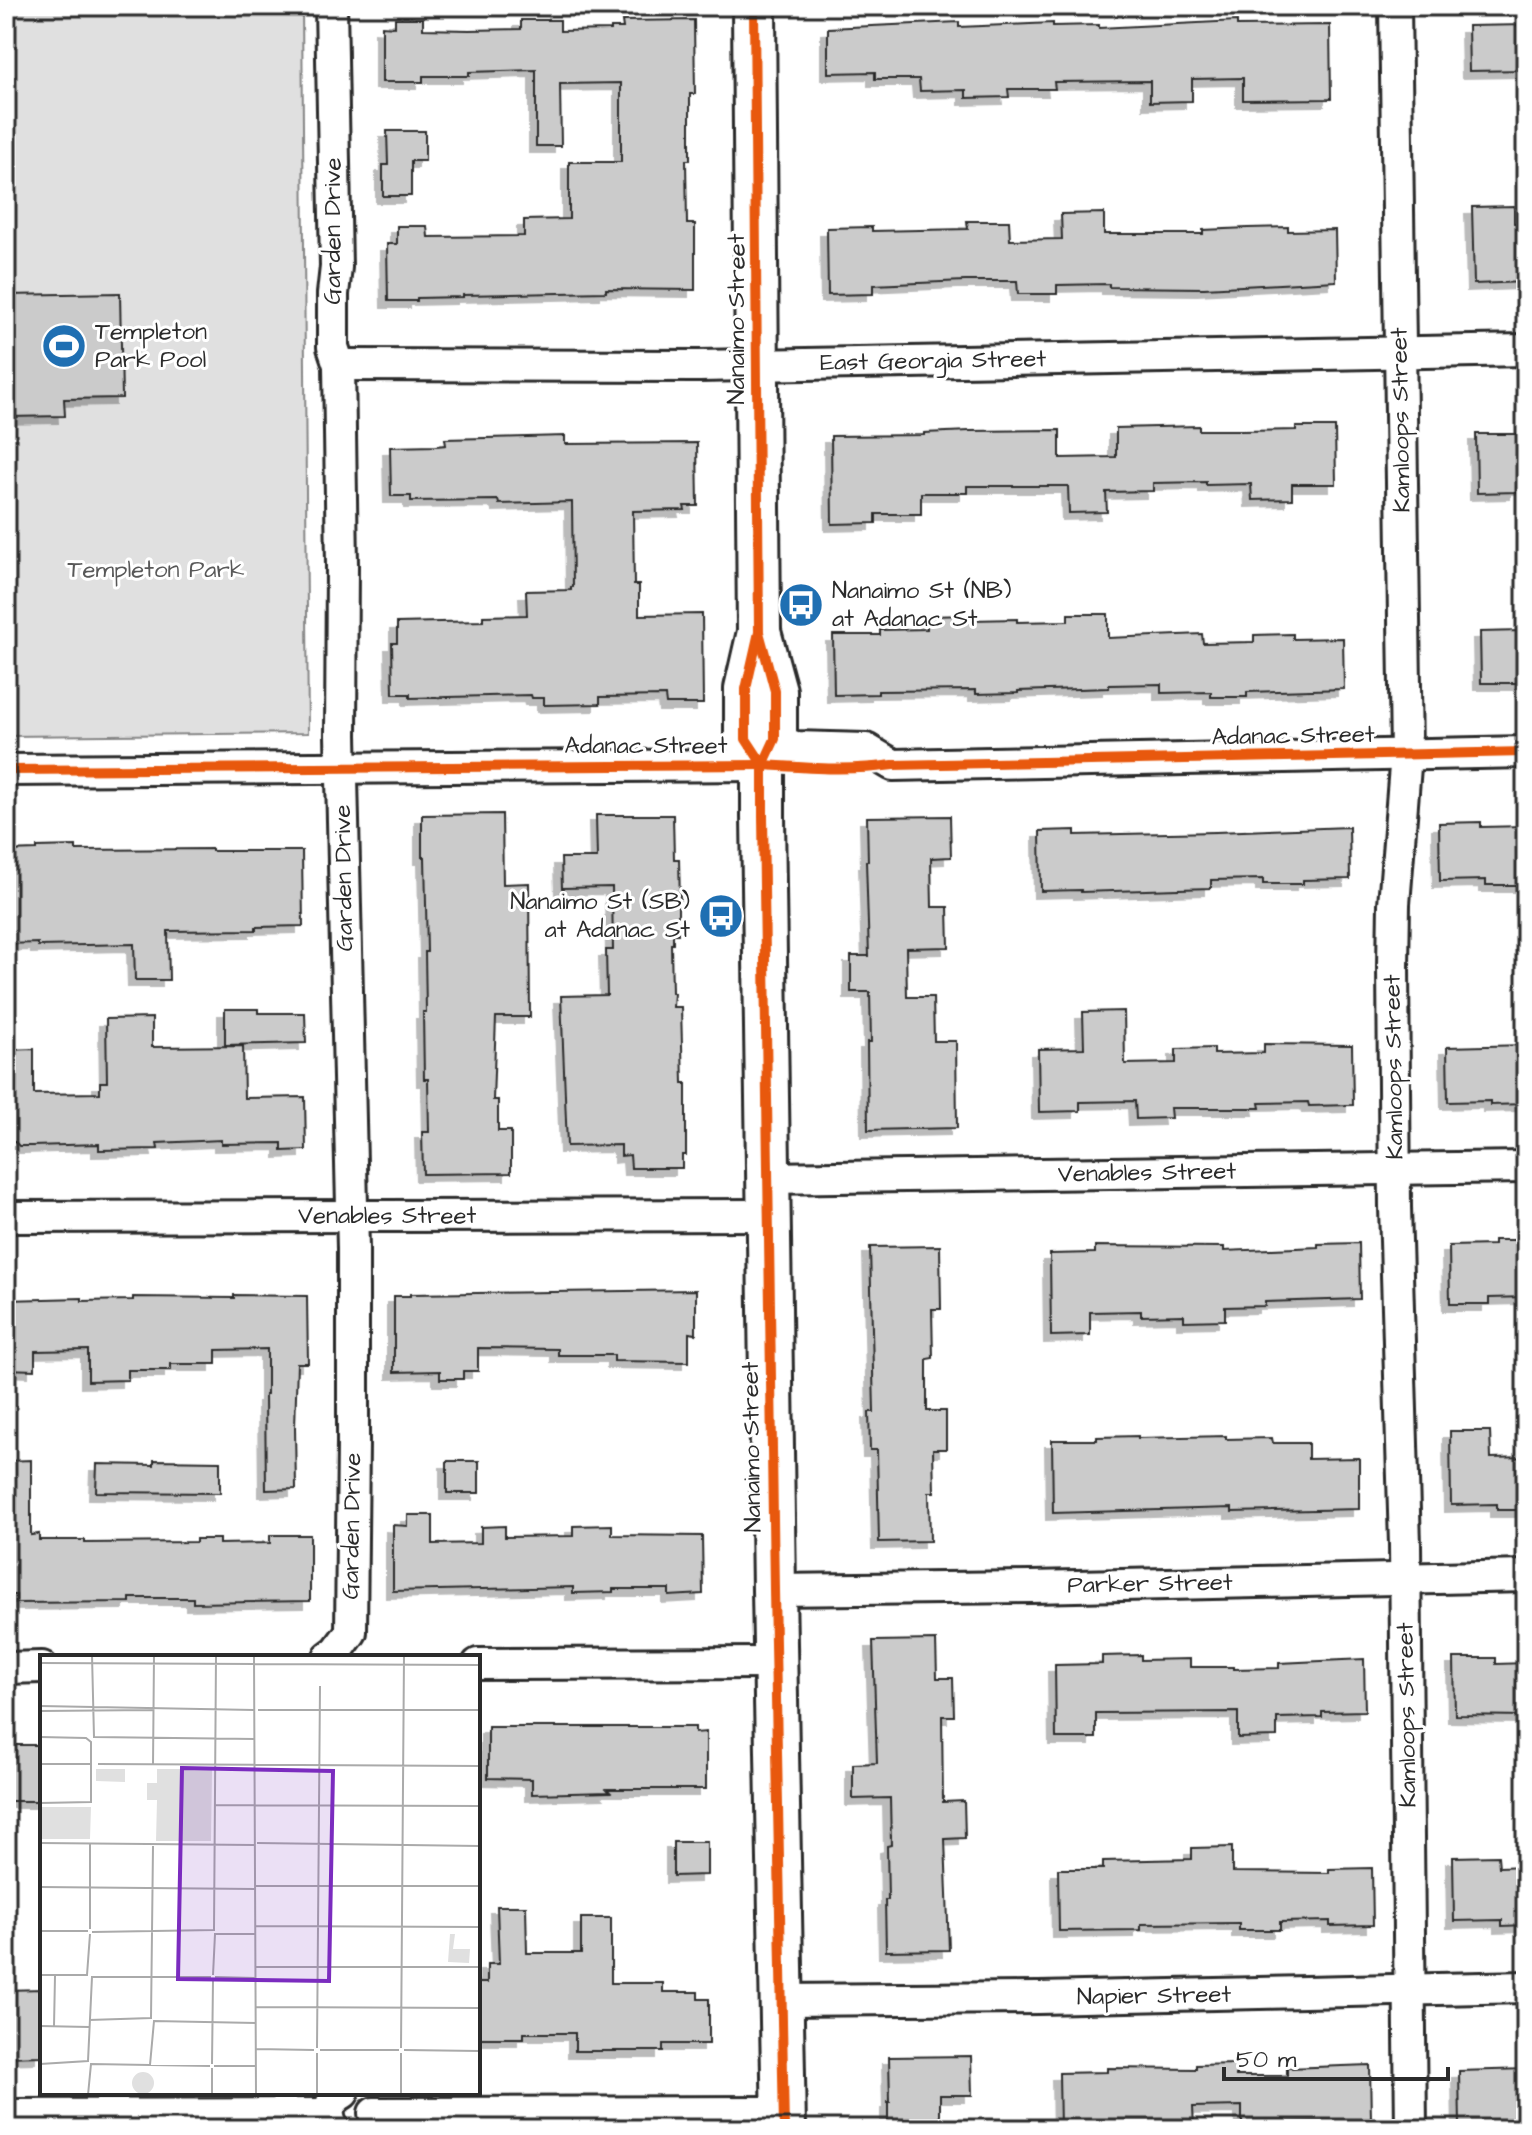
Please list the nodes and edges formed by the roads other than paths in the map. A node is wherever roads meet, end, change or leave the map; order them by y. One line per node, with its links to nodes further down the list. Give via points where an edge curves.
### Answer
1 (331, 6): 6 (street, Garden Drive, via 333,347)
2 (754, 6): 7 (main road, Nanaimo Street)
3 (1395, 6): 5 (street, Kamloops Street)
4 (1526, 350): 5 (street, East Georgia Street)
5 (1400, 352): 7 (street, East Georgia Street); 10 (street, Kamloops Street)
6 (339, 365): 7 (street, East Georgia Street); 11 (street, Garden Drive)
7 (758, 365): 8 (main road, Nanaimo Street, via 759,632 746,689 746,739)
8 (769, 752): 10 (street, Adanac Street, via 795,747 866,749 893,765); 11 (street, Adanac Street); 15 (main road, Nanaimo Street)
9 (1526, 752): 10 (street, Adanac Street)
10 (1406, 754): 14 (street, Kamloops Street, via 1394,904)
11 (342, 768): 12 (street, Adanac Street); 17 (street, Garden Drive)
12 (6, 770)
13 (1526, 1167): 14 (street, Venables Street)
14 (1395, 1169): 15 (street, Venables Street); 19 (street, Kamloops Street)
15 (768, 1196): 17 (street, Venables Street); 20 (main road, Nanaimo Street)
16 (6, 1217): 17 (street, Venables Street)
17 (352, 1217): 21 (street, Garden Drive, via 351,1632)
18 (1526, 1576): 19 (street, Parker Street)
19 (1405, 1578): 20 (street, Parker Street); 27 (street, Kamloops Street)
20 (774, 1590): 22 (main road, Nanaimo Street)
21 (333, 1654)
22 (775, 1663): 23 (street); 28 (main road, Nanaimo Street)
23 (480, 1664)
24 (40, 1667): 25 (street)
25 (6, 1668)
26 (1526, 1987): 27 (street, Napier Street)
27 (1409, 1989): 28 (street, Napier Street); 33 (street, Kamloops Street)
28 (782, 2000): 32 (main road, Nanaimo Street)
29 (335, 2112): 31 (street)
30 (367, 2112): 32 (street)
31 (6, 2115)
32 (784, 2120)
33 (1411, 2129)

